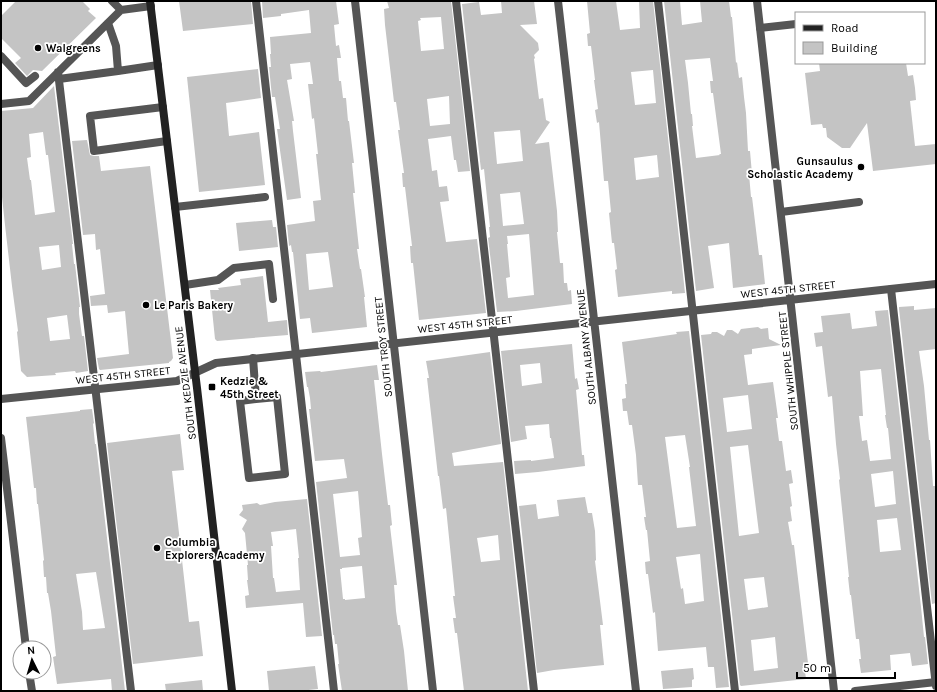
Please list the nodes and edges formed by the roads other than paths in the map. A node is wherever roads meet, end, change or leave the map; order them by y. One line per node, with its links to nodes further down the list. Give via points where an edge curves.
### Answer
1 (112, 1): 9 (street)
2 (256, 1): 34 (street)
3 (355, 1): 33 (street, SOUTH TROY STREET)
4 (456, 1): 32 (street)
5 (558, 1): 31 (street, SOUTH ALBANY AVENUE)
6 (658, 1): 30 (street)
7 (757, 1): 12 (street, SOUTH WHIPPLE STREET)
8 (151, 3): 9 (street); 14 (main road, SOUTH KEDZIE AVENUE)
9 (121, 10): 10 (street)
10 (108, 23): 15 (street, via 116,46); 17 (street)
11 (795, 24): 12 (street)
12 (760, 28): 24 (street, SOUTH WHIPPLE STREET)
13 (1, 56): 16 (street, via 26,83)
14 (158, 65): 15 (street); 19 (main road, SOUTH KEDZIE AVENUE)
15 (118, 71): 17 (street)
16 (35, 76)
17 (59, 76): 18 (street, via 29,101); 37 (street)
18 (1, 104)
19 (163, 107): 20 (main road, SOUTH KEDZIE AVENUE); 20 (street, via 90,116 94,151)
20 (167, 141): 23 (main road, SOUTH KEDZIE AVENUE)
21 (265, 198): 23 (street)
22 (859, 202): 24 (street)
23 (175, 207): 26 (main road, SOUTH KEDZIE AVENUE)
24 (781, 212): 29 (street, SOUTH WHIPPLE STREET)
25 (936, 284): 27 (street, WEST 45TH STREET)
26 (184, 285): 28 (street, via 218,280 234,268 269,264); 36 (main road, SOUTH KEDZIE AVENUE)
27 (891, 289): 29 (street, WEST 45TH STREET); 43 (street)
28 (274, 299)
29 (791, 300): 30 (street, WEST 45TH STREET); 53 (street, SOUTH WHIPPLE STREET)
30 (693, 311): 31 (street, WEST 45TH STREET); 52 (street)
31 (594, 322): 32 (street, WEST 45TH STREET); 51 (street, SOUTH ALBANY AVENUE)
32 (494, 332): 33 (street, WEST 45TH STREET); 50 (street)
33 (394, 343): 34 (street, WEST 45TH STREET); 49 (street, SOUTH TROY STREET)
34 (296, 354): 35 (street, WEST 45TH STREET); 48 (street)
35 (253, 358): 36 (street, WEST 45TH STREET, via 216,363); 39 (street)
36 (195, 372): 37 (street, WEST 45TH STREET, via 177,381); 47 (main road, SOUTH KEDZIE AVENUE)
37 (95, 390): 38 (street, WEST 45TH STREET); 46 (street)
38 (1, 399)
39 (256, 399): 39 (street, via 277,397 285,474 249,478 240,401)
40 (1, 438): 41 (street)
41 (25, 640)
42 (30, 680): 45 (street)
43 (936, 682): 44 (street); 54 (street)
44 (936, 686)
45 (32, 691)
46 (131, 691)
47 (232, 691)
48 (334, 691)
49 (433, 691)
50 (534, 691)
51 (636, 691)
52 (735, 691)
53 (834, 691)
54 (855, 691)

